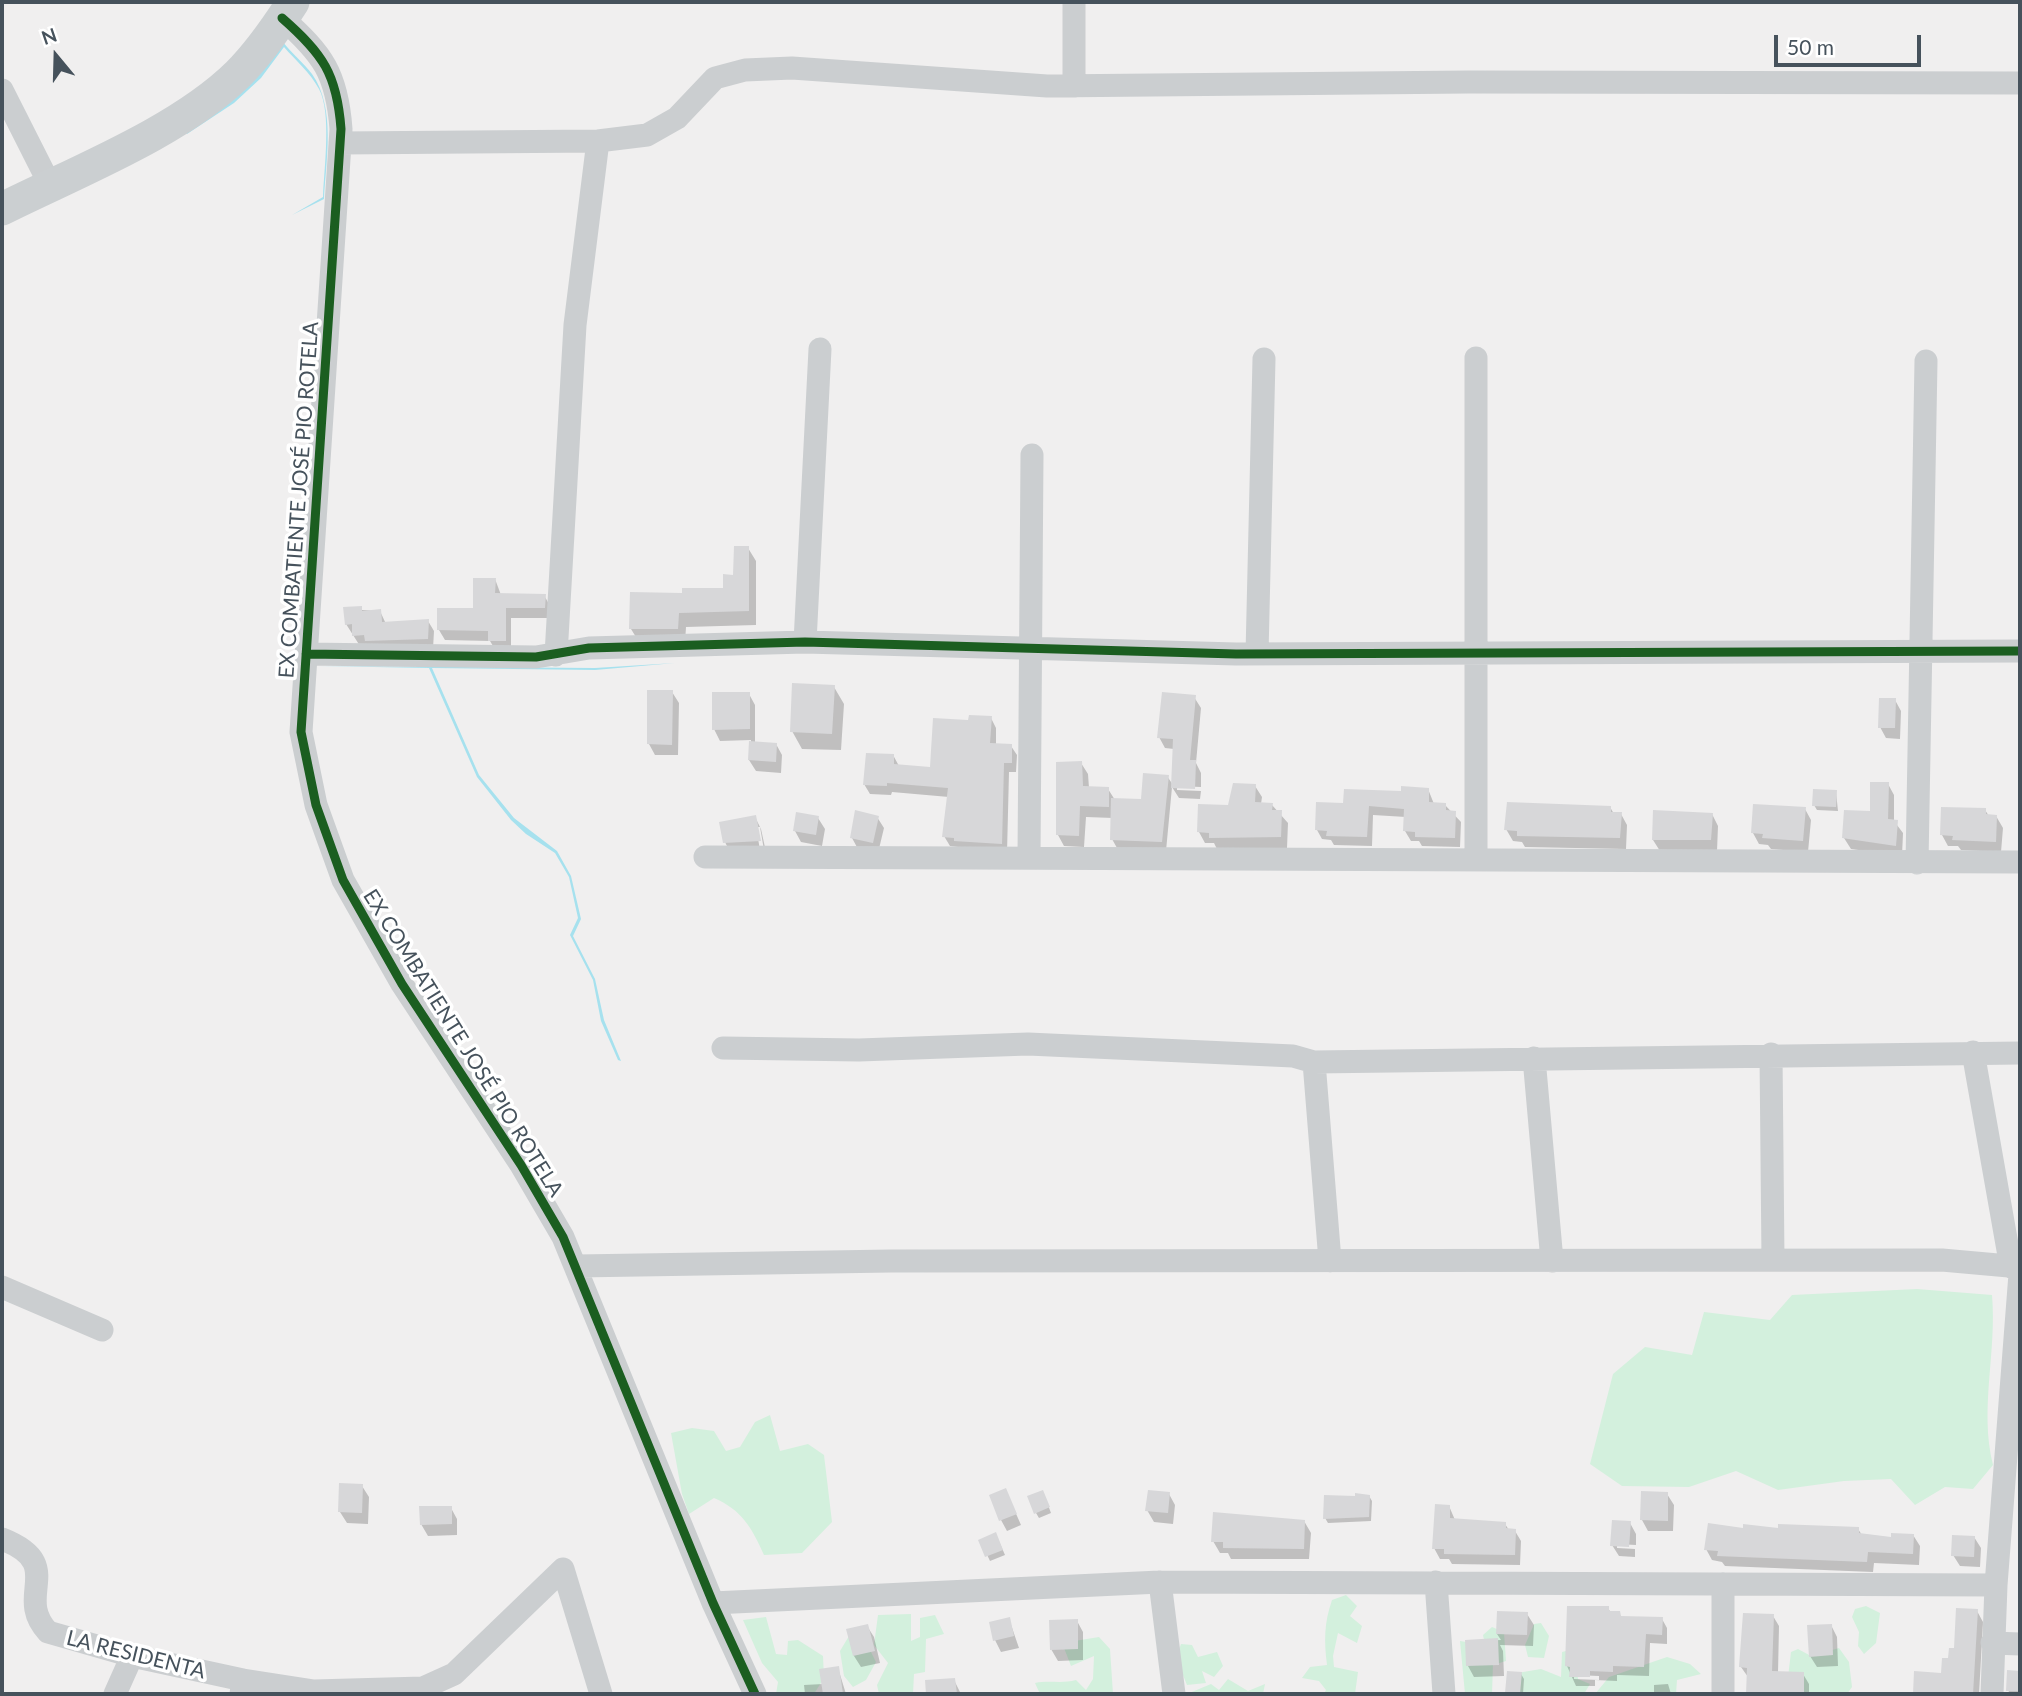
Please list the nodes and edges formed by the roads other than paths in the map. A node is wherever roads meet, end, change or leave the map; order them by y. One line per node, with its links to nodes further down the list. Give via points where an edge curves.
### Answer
1 (1074, 2): 4 (street)
2 (288, 10): 7 (street, EX COMBATIENTE JOSÉ PIO ROTELA, via 329,68 340,110); 8 (street, via 237,75 208,99 121,151)
3 (2020, 83): 4 (street)
4 (1074, 86): 6 (street, via 792,68 745,70 715,78 662,129)
5 (2, 90): 8 (street)
6 (598, 141): 7 (street); 22 (street, via 575,325)
7 (340, 143): 20 (street, EX COMBATIENTE JOSÉ PIO ROTELA)
8 (50, 185): 9 (street)
9 (2, 209)
10 (820, 349): 15 (street)
11 (1476, 358): 19 (street)
12 (1264, 359): 21 (street)
13 (1926, 361): 17 (street)
14 (1032, 454): 16 (street)
15 (804, 642): 16 (street); 22 (street, via 589,648)
16 (1031, 647): 21 (street); 24 (street)
17 (1921, 651): 18 (street); 19 (street); 27 (street)
18 (2020, 651)
19 (1475, 653): 21 (street); 25 (street)
20 (306, 654): 22 (street); 37 (street, EX COMBATIENTE JOSÉ PIO ROTELA, via 301,732 307,769 343,880 402,984 521,1164)
21 (1257, 654)
22 (556, 655)
23 (705, 857): 24 (street)
24 (1029, 857): 25 (street)
25 (1476, 860): 27 (street)
26 (2020, 862): 27 (street)
27 (1917, 863)
28 (723, 1048): 33 (street, via 859,1050 1028,1044 1279,1055)
29 (1973, 1052): 30 (street); 31 (street); 38 (street)
30 (2020, 1053)
31 (1771, 1054): 32 (street); 36 (street)
32 (1534, 1058): 33 (street); 35 (street)
33 (1314, 1062): 34 (street)
34 (1330, 1261): 35 (street); 37 (street)
35 (1552, 1261): 36 (street)
36 (1773, 1261): 38 (street, via 1942,1260)
37 (577, 1266): 46 (street, EX COMBATIENTE JOSÉ PIO ROTELA)
38 (2017, 1270): 45 (street)
39 (2, 1287): 40 (street)
40 (102, 1330)
41 (2, 1539): 49 (street, LA RESIDENTA, via 30,1552 36,1563 36,1608 48,1632)
42 (1160, 1582): 43 (street); 46 (street); 54 (street)
43 (1436, 1582): 44 (street); 55 (street)
44 (1723, 1584): 45 (street); 56 (street)
45 (1996, 1585): 47 (street)
46 (713, 1603): 53 (street, EX COMBATIENTE JOSÉ PIO ROTELA)
47 (1992, 1643): 48 (street); 57 (street)
48 (2020, 1644)
49 (132, 1656): 50 (street, LA RESIDENTA); 51 (street)
50 (242, 1687): 52 (street, LA RESIDENTA, via 314,1691 423,1688 454,1674 563,1569)
51 (115, 1694)
52 (601, 1694)
53 (755, 1694)
54 (1174, 1694)
55 (1444, 1694)
56 (1723, 1694)
57 (1992, 1694)

